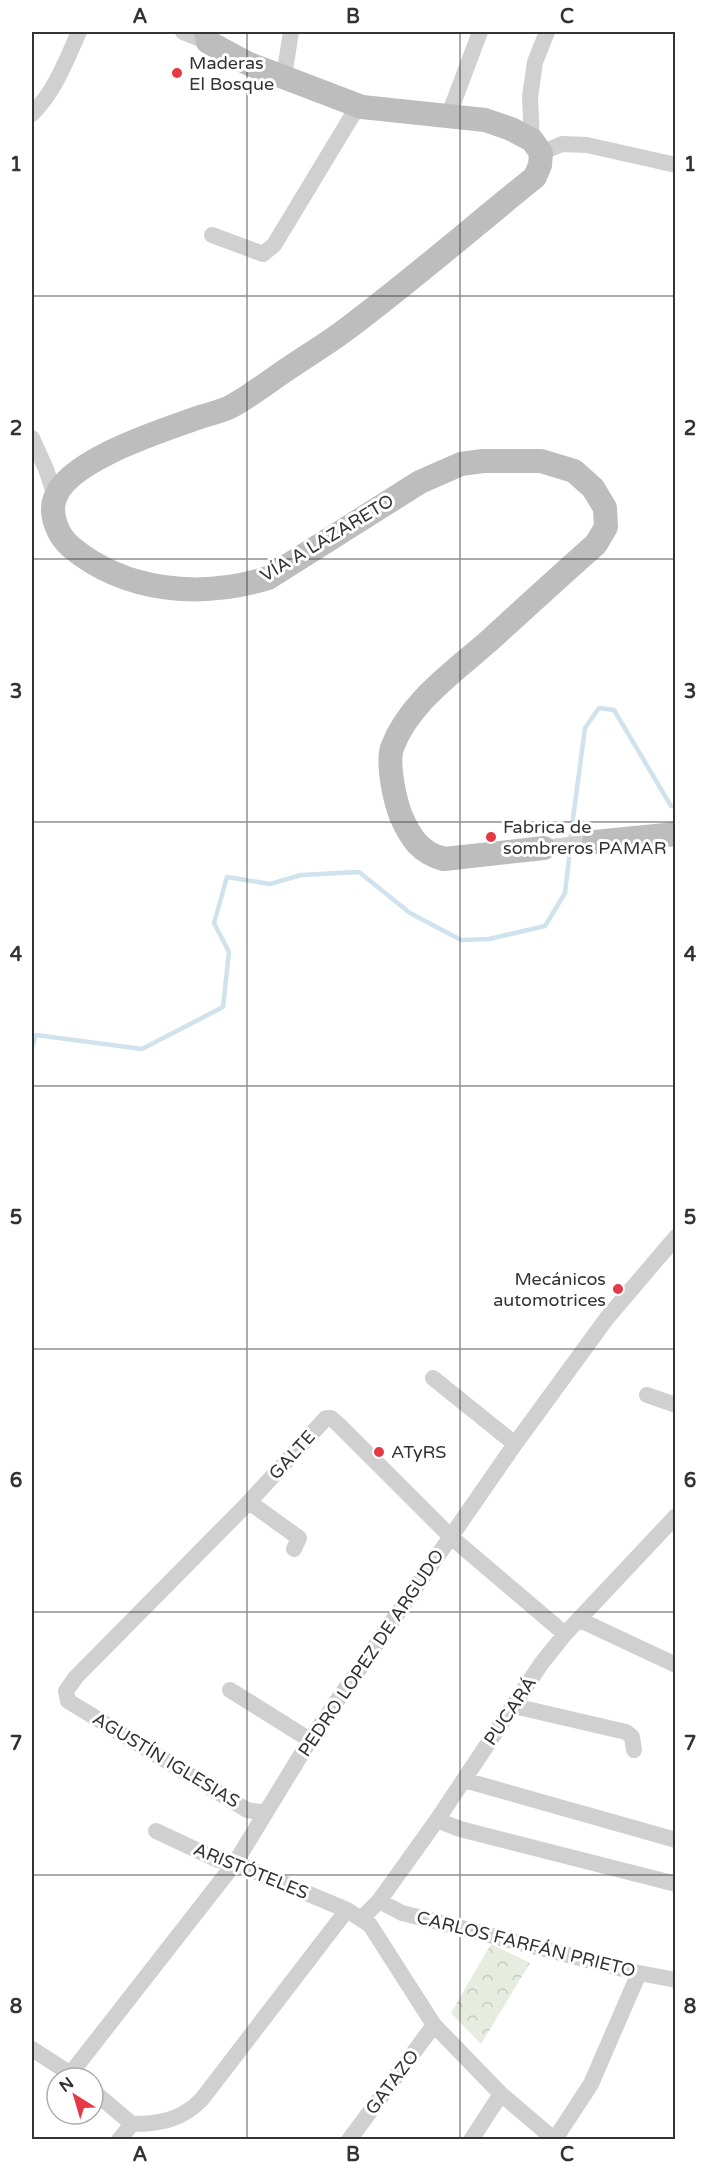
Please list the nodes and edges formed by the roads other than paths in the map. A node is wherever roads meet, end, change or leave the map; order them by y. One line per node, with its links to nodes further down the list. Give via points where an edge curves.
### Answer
1 (79, 32): 9 (street, via 58,78)
2 (183, 32): 6 (street)
3 (291, 32): 7 (street)
4 (480, 32): 10 (street)
5 (547, 32): 11 (street, via 536,62 530,97)
6 (207, 37): 7 (street, via 249,64)
7 (284, 76): 8 (street)
8 (358, 106): 10 (street); 13 (street, via 274,245 262,254)
9 (32, 114)
10 (448, 117): 11 (street, via 484,120 511,129)
11 (536, 146): 12 (street, via 587,145); 15 (street, via 540,165 535,177 347,329 231,407 81,467)
12 (675, 165)
13 (212, 235)
14 (32, 438): 15 (street)
15 (55, 496): 18 (street, VÍA A LAZARETO, via 57,531 103,570 146,584 220,589 268,578 420,482 461,464 541,461 574,471 593,488 604,508 606,527 596,544 434,689 404,724 391,760 399,810 415,842 431,856 444,859)
16 (675, 834): 17 (street)
17 (594, 842): 18 (street)
18 (544, 848)
19 (675, 1237): 23 (street, PEDRO LOPEZ DE ARGUDO, via 607,1318)
20 (433, 1378): 23 (street)
21 (647, 1395): 22 (street)
22 (675, 1405)
23 (515, 1444): 26 (street, PEDRO LOPEZ DE ARGUDO)
24 (249, 1502): 26 (street, GALTE, via 322,1421 331,1418); 27 (street, via 300,1538); 32 (street, GALTE, via 76,1677 66,1691)
25 (675, 1516): 28 (street, PUCARÁ)
26 (451, 1537): 29 (street, GALTE); 34 (street, PEDRO LOPEZ DE ARGUDO)
27 (294, 1549)
28 (580, 1620): 29 (street, PUCARÁ); 30 (street)
29 (565, 1634): 33 (street, PUCARÁ)
30 (675, 1665)
31 (230, 1690): 34 (street)
32 (68, 1701): 37 (street, AGUSTÍN IGLESIAS, via 247,1809)
33 (514, 1706): 35 (street, via 626,1732 632,1737); 36 (street, PUCARÁ)
34 (310, 1740): 37 (street, PEDRO LOPEZ DE ARGUDO)
35 (634, 1750)
36 (464, 1780): 38 (street, PUCARÁ); 40 (street)
37 (265, 1813): 41 (street, PEDRO LOPEZ DE ARGUDO)
38 (437, 1820): 42 (street); 43 (street, PUCARÁ)
39 (156, 1831): 41 (street, ARISTÓTELES, via 218,1860)
40 (675, 1840)
41 (235, 1863): 44 (street, ARISTÓTELES); 51 (street, PEDRO LOPEZ DE ARGUDO)
42 (675, 1884)
43 (379, 1901): 45 (street, PUCARÁ); 46 (street, CARLOS FARFÁN PRIETO, via 402,1913)
44 (347, 1910): 45 (street, ARISTÓTELES); 54 (street, via 192,2109 167,2121)
45 (362, 1918): 48 (street)
46 (639, 1972): 47 (street, CARLOS FARFÁN PRIETO); 58 (street, via 591,2084)
47 (675, 1980)
48 (434, 2025): 52 (street); 56 (street, GATAZO)
49 (32, 2049): 50 (street)
50 (59, 2066)
51 (81, 2066)
52 (501, 2094): 57 (street); 58 (street)
53 (105, 2101): 54 (street)
54 (132, 2124): 55 (street)
55 (119, 2139)
56 (349, 2139)
57 (471, 2139)
58 (555, 2139)

